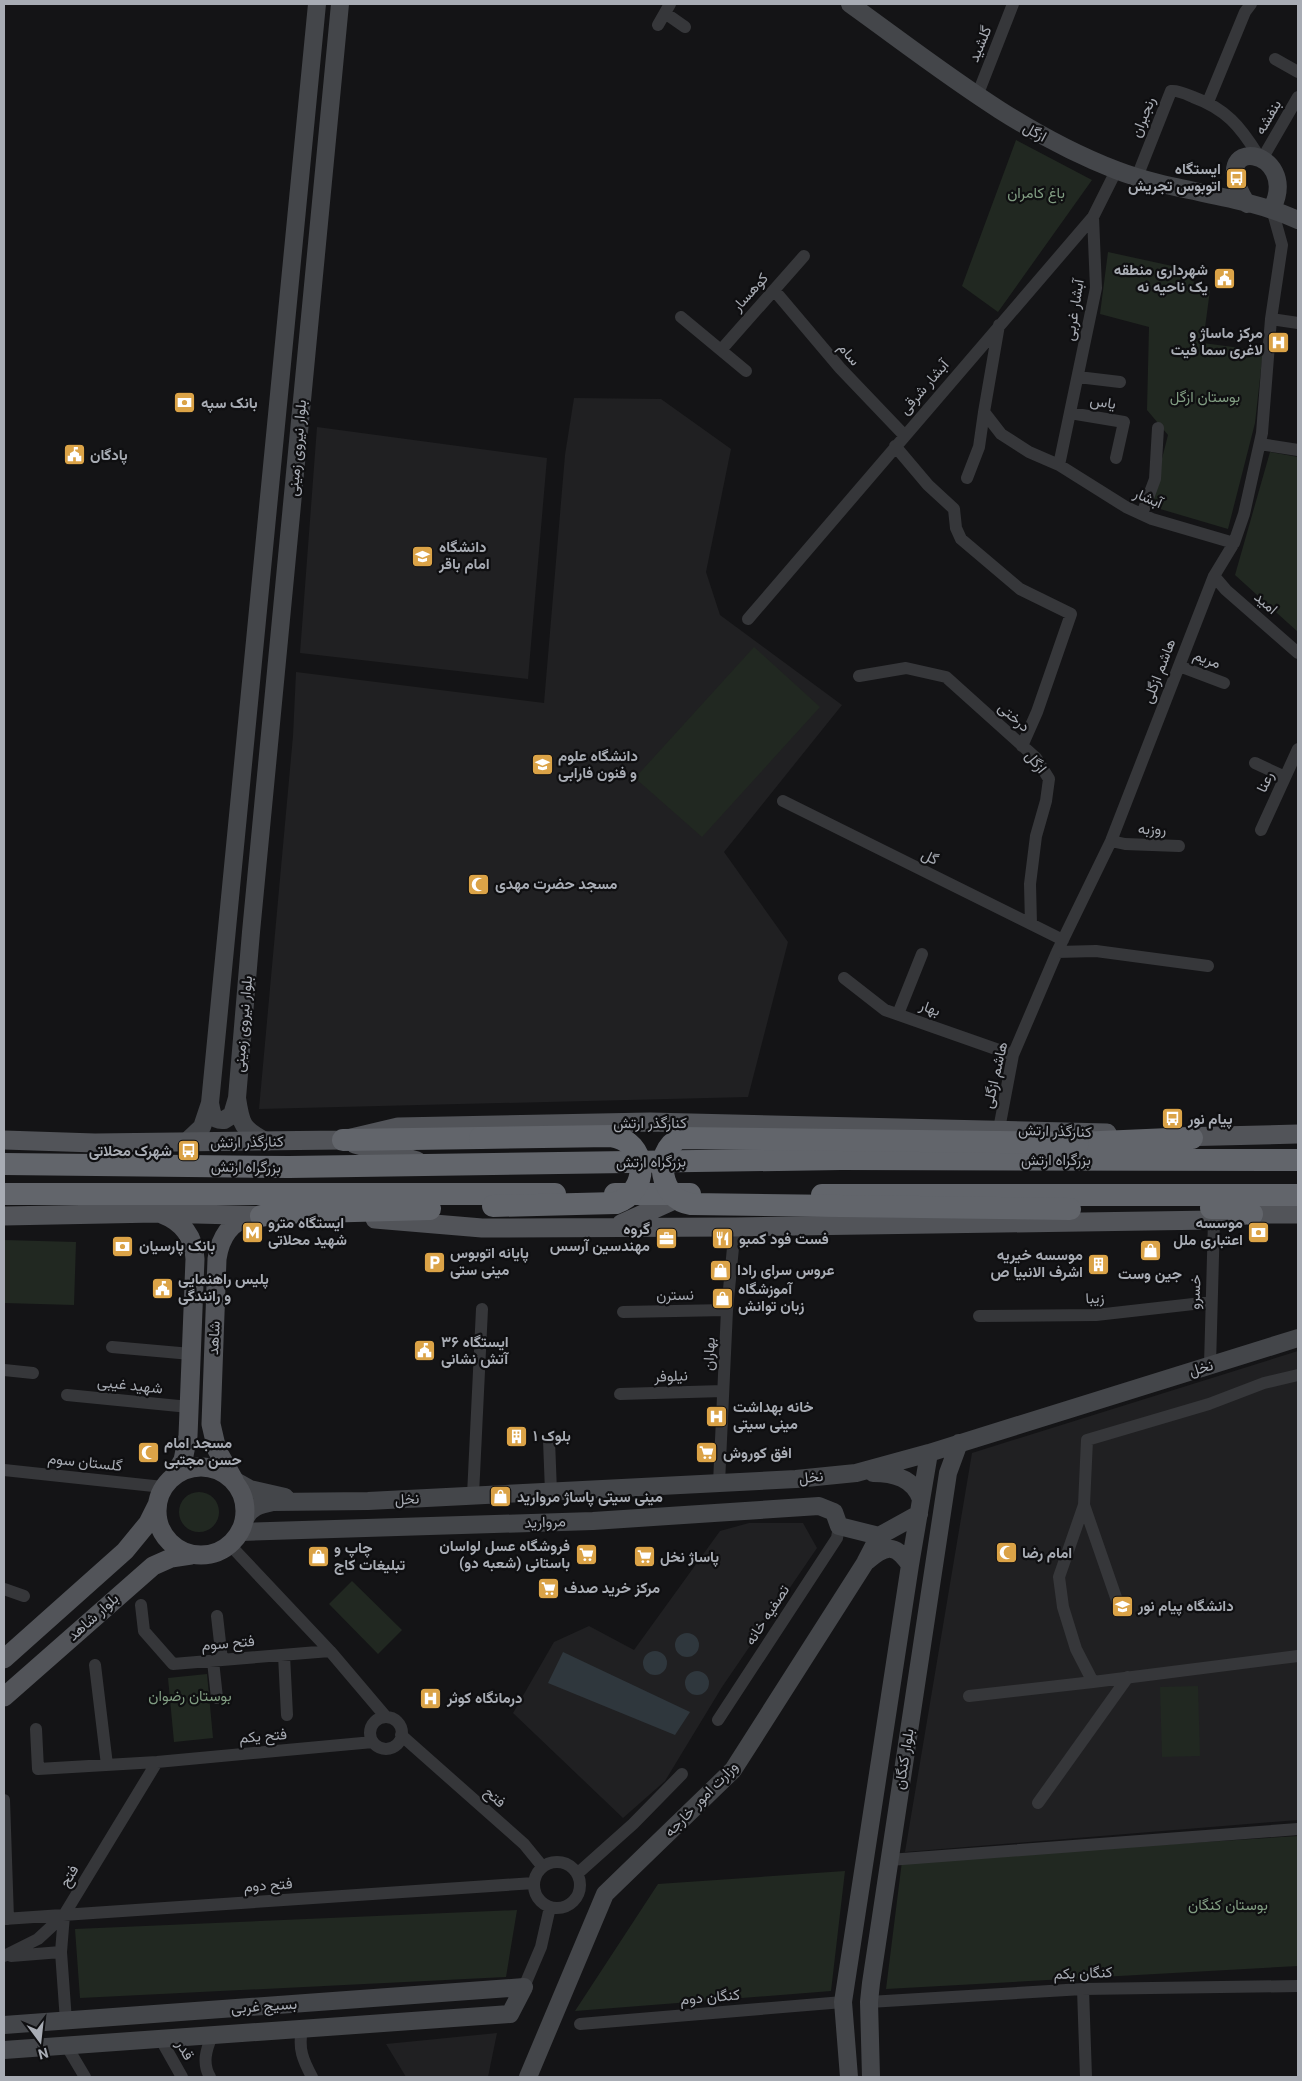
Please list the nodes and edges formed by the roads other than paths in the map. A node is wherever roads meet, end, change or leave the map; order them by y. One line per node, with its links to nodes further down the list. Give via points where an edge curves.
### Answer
1 (317, 4): 14 (main road, بلوار نیروی زمینی)
2 (340, 4): 15 (main road, بلوار نیروی زمینی)
3 (850, 4): 11 (main road, ازگل)
4 (1013, 4): 11 (street, گلشید)
5 (1251, 4): 13 (street)
6 (668, 8): 7 (street); 8 (street)
7 (658, 25)
8 (685, 27)
9 (1275, 59): 10 (street)
10 (1298, 72)
11 (977, 96): 17 (main road, ازگل, via 1039,135)
12 (1298, 97): 16 (street, بنفشه)
13 (1208, 102): 16 (street, رنجبران, via 1226,113); 18 (street, رنجبران, via 1171,91)
14 (308, 107): 15 (main road); 59 (main road, بلوار نیروی زمینی)
15 (329, 109): 60 (main road, بلوار نیروی زمینی)
16 (1261, 155): 19 (main road, via 1243,164 1239,171 1238,188); 20 (main road, via 1272,156 1284,164 1290,178 1287,192)
17 (1116, 170): 18 (main road, ازگل); 21 (street, آبشار شرقی)
18 (1137, 177): 19 (main road, ازگل)
19 (1247, 204): 20 (main road)
20 (1272, 209): 22 (main road); 26 (street, هاشم ازگلی, via 1282,245)
21 (1093, 217): 28 (street, آبشار شرقی); 31 (street, آبشار غربی, via 1096,288)
22 (1298, 220)
23 (804, 256): 24 (street, کوهسار)
24 (774, 290): 29 (street, کوهسار); 36 (street, سام, via 840,368)
25 (681, 317): 29 (street)
26 (1271, 319): 27 (street); 37 (street, هاشم ازگلی)
27 (1298, 323)
28 (999, 324): 33 (street); 36 (street, آبشار شرقی)
29 (721, 350): 30 (street)
30 (746, 371)
31 (1078, 378): 32 (street); 34 (street, آبشار غربی)
32 (1120, 382)
33 (984, 412): 41 (street, آبشار, via 1001,434 1029,452); 42 (street, via 979,447)
34 (1070, 413): 40 (street, یاس, via 1124,422); 41 (street)
35 (1158, 428): 43 (street, via 1155,479)
36 (904, 435): 38 (street, آبشار شرقی)
37 (1260, 444): 39 (street); 44 (street, هاشم ازگلی)
38 (895, 446): 46 (street, آبشار شرقی); 51 (street, درختی, via 928,485 954,509 961,539 1020,589 1071,614 1038,712)
39 (1298, 450)
40 (1116, 458)
41 (1059, 464): 43 (street, آبشار, via 1097,490)
42 (967, 478)
43 (1142, 514): 44 (street, آبشار)
44 (1234, 543): 45 (street, هاشم ازگلی)
45 (1214, 576): 47 (street, امید); 48 (street, هاشم ازگلی)
46 (748, 619)
47 (1298, 653)
48 (1179, 666): 50 (street, مریم); 57 (street, هاشم ازگلی)
49 (859, 676): 51 (street, درختی, via 906,668 946,677)
50 (1224, 683)
51 (1022, 746): 61 (street, ازگل, via 1036,758 1049,779 1036,836 1030,884)
52 (1298, 749): 54 (street, رعنا)
53 (1255, 763): 54 (street)
54 (1285, 777): 56 (street, رعنا)
55 (783, 801): 61 (street, گل)
56 (1261, 830)
57 (1111, 841): 58 (street, روزبه); 62 (street, هاشم ازگلی)
58 (1179, 846)
59 (231, 891): 60 (main road); 69 (main road, بلوار نیروی زمینی)
60 (254, 893): 68 (main road, بلوار نیروی زمینی)
61 (1031, 924): 62 (street, گل)
62 (1060, 946): 64 (street); 67 (street, هاشم ازگلی)
63 (922, 954): 66 (street)
64 (1208, 966)
65 (844, 978): 66 (street, بهار, via 886,1010)
66 (898, 1014): 67 (street, بهار)
67 (1013, 1055): 70 (street, هاشم ازگلی)
68 (237, 1098): 69 (main road, via 232,1115 224,1120 212,1116); 76 (main road, بلوار نیروی زمینی, via 240,1121 248,1132)
69 (210, 1103): 77 (main road, بلوار نیروی زمینی, via 202,1126)
70 (999, 1129): 72 (main road, کنارگذر ارتش); 74 (main road, کنارگذر ارتش, via 650,1122 398,1127)
71 (1298, 1134): 72 (main road, کنارگذر ارتش)
72 (1192, 1138): 75 (main road); 87 (highway, bridge, via 1078,1143 680,1138 669,1147 663,1165 666,1184 672,1195 691,1204 1228,1208)
73 (4, 1140): 77 (main road, کنارگذر ارتش)
74 (343, 1140): 76 (main road, کنارگذر ارتش); 82 (main road); 90 (highway, bridge, via 611,1136 623,1138 632,1145 641,1170 637,1186 616,1203 295,1212)
75 (1298, 1141)
76 (267, 1142): 77 (main road, کنارگذر ارتش)
77 (185, 1143)
78 (4, 1156): 81 (main road)
79 (1298, 1160): 82 (highway, بزرگراه ارتش, via 841,1159)
80 (4, 1164): 81 (highway, بزرگراه ارتش)
81 (76, 1165): 82 (highway, بزرگراه ارتش)
82 (433, 1165)
83 (4, 1194): 84 (highway, بزرگراه ارتش)
84 (687, 1194): 85 (highway, بزرگراه ارتش); 92 (main road)
85 (1298, 1195)
86 (156, 1212): 89 (main road); 90 (main road); 94 (main road, شاهد, via 184,1228 192,1241)
87 (1252, 1214): 88 (main road); 91 (main road)
88 (1298, 1214)
89 (4, 1216)
90 (261, 1216): 92 (main road, via 383,1220 482,1228); 95 (main road, شاهد, via 242,1219 232,1225 221,1242)
91 (1214, 1220): 93 (main road); 96 (street, خسرو)
92 (616, 1226): 93 (main road)
93 (735, 1227): 98 (street, بهاران)
94 (195, 1259): 95 (main road, via 200,1250 206,1248 213,1250); 103 (main road, شاهد)
95 (217, 1259): 118 (main road, شاهد, via 211,1424 217,1450)
96 (1211, 1302): 100 (street, زیبا, via 1096,1315); 104 (street, خسرو)
97 (482, 1309): 123 (street)
98 (727, 1310): 99 (street, نسترن); 108 (street, بهاران)
99 (623, 1312)
100 (979, 1316)
101 (1298, 1338): 104 (main road, نخل)
102 (112, 1347): 103 (street)
103 (191, 1354): 111 (main road, شاهد)
104 (1210, 1365): 113 (main road, نخل)
105 (4, 1370): 106 (street)
106 (33, 1373)
107 (1298, 1375): 126 (street, via 1087,1440)
108 (723, 1391): 109 (street, نیلوفر); 121 (street, بهاران)
109 (620, 1394)
110 (67, 1395): 111 (street, شهید غیبی)
111 (189, 1407): 120 (main road, شاهد, via 183,1460)
112 (549, 1440): 122 (street)
113 (959, 1443): 114 (main road, نخل); 117 (main road, بلوار کنگان)
114 (930, 1452): 116 (main road, نخل); 119 (main road, بلوار کنگان)
115 (4, 1470): 120 (street, گلستان سوم)
116 (856, 1473): 121 (main road, نخل); 127 (main road, via 893,1473 917,1489)
117 (948, 1473): 119 (main road, via 945,1464 937,1463); 140 (main road, بلوار کنگان)
118 (234, 1480): 120 (main road, via 217,1469 194,1467); 124 (main road, via 259,1492); 129 (main road, via 246,1505)
119 (924, 1481): 127 (main road, بلوار کنگان)
120 (168, 1482): 125 (main road)
121 (720, 1483): 122 (main road, نخل)
122 (551, 1492): 123 (main road, نخل)
123 (473, 1496): 124 (main road, نخل)
124 (305, 1501): 129 (main road, via 258,1505 250,1510)
125 (157, 1505): 131 (main road, via 157,1518 165,1536 179,1550); 144 (main road, بلوار شاهد, via 148,1524 125,1551)
126 (1084, 1506): 137 (street); 148 (street, via 1059,1578 1063,1606 1076,1649)
127 (920, 1507): 130 (main road); 133 (main road, بلوار کنگان)
128 (839, 1526): 129 (main road, مروارید, via 834,1512 819,1506 594,1521); 130 (main road); 154 (street, تصفیه خانه, via 837,1538)
129 (239, 1532): 131 (main road, via 218,1552 205,1556); 141 (street)
130 (879, 1536): 132 (main road, وزارت امور خارجه)
131 (191, 1555): 150 (main road, بلوار شاهد, via 171,1558 153,1566)
132 (865, 1563): 133 (main road, via 881,1549 890,1548); 190 (main road, وزارت امور خارجه, via 733,1770 605,1894)
133 (910, 1565): 138 (main road, بلوار کنگان)
134 (4, 1589): 135 (street)
135 (24, 1596)
136 (141, 1605): 145 (street, فتح سوم, via 144,1631 173,1664)
137 (1120, 1609)
138 (902, 1615): 140 (main road); 176 (main road, بلوار کنگان)
139 (217, 1616): 145 (street)
140 (926, 1621): 164 (main road, بلوار کنگان)
141 (330, 1651): 142 (street, فتح سوم); 153 (street)
142 (284, 1654): 145 (street, فتح سوم); 152 (street)
143 (1298, 1656): 147 (street)
144 (4, 1659)
145 (217, 1660): 151 (street)
146 (95, 1665): 159 (street)
147 (1128, 1677): 148 (street); 162 (street)
148 (1093, 1682): 149 (street)
149 (969, 1696)
150 (4, 1697)
151 (217, 1698)
152 (287, 1715)
153 (386, 1717): 156 (street, via 400,1725); 157 (street, via 377,1720 371,1728)
154 (718, 1720)
155 (36, 1730): 159 (street, فتح یکم, via 38,1769)
156 (402, 1736): 157 (street, via 396,1745 386,1749); 165 (street, فتح, via 524,1844)
157 (373, 1742): 158 (street, فتح یکم)
158 (156, 1762): 159 (street, فتح یکم); 169 (street, فتح)
159 (107, 1765)
160 (682, 1774): 166 (street)
161 (4, 1800): 170 (street)
162 (1038, 1803)
163 (1298, 1829): 164 (street)
164 (889, 1860): 177 (main road, بلوار کنگان)
165 (542, 1866): 166 (street, via 561,1862 568,1864); 167 (street)
166 (577, 1874): 168 (street, via 580,1889 572,1902 558,1908)
167 (534, 1883): 168 (street, via 538,1899); 169 (street, فتح دوم)
168 (550, 1907): 174 (street, via 541,1947)
169 (64, 1915): 170 (street, فتح دوم); 171 (street, فتح); 172 (street, via 38,1939)
170 (6, 1919)
171 (61, 1952): 172 (street); 178 (street, فتح)
172 (4, 1956)
173 (1298, 1986): 175 (street, کنگان یکم)
174 (524, 1988): 178 (main road, بسیج غربی); 181 (main road, بسیج غربی, via 510,2014)
175 (1083, 1989): 177 (street, کنگان یکم); 193 (street)
176 (843, 2002): 177 (main road); 179 (street, کنگان دوم); 191 (main road, بلوار کنگان)
177 (869, 2002): 192 (main road, بلوار کنگان)
178 (66, 2021): 180 (main road, بسیج غربی); 184 (main road)
179 (580, 2024)
180 (4, 2025)
181 (302, 2029): 182 (main road, بسیج غربی); 189 (street, via 301,2056)
182 (212, 2036): 183 (main road, بسیج غربی); 188 (street, قدر, via 205,2057 205,2069)
183 (160, 2038): 184 (main road, بسیج غربی); 187 (street, قدر)
184 (66, 2045): 185 (main road, بسیج غربی); 186 (street)
185 (4, 2050)
186 (85, 2077)
187 (182, 2077)
188 (210, 2077)
189 (312, 2077)
190 (528, 2077)
191 (849, 2077)
192 (871, 2077)
193 (1086, 2077)

